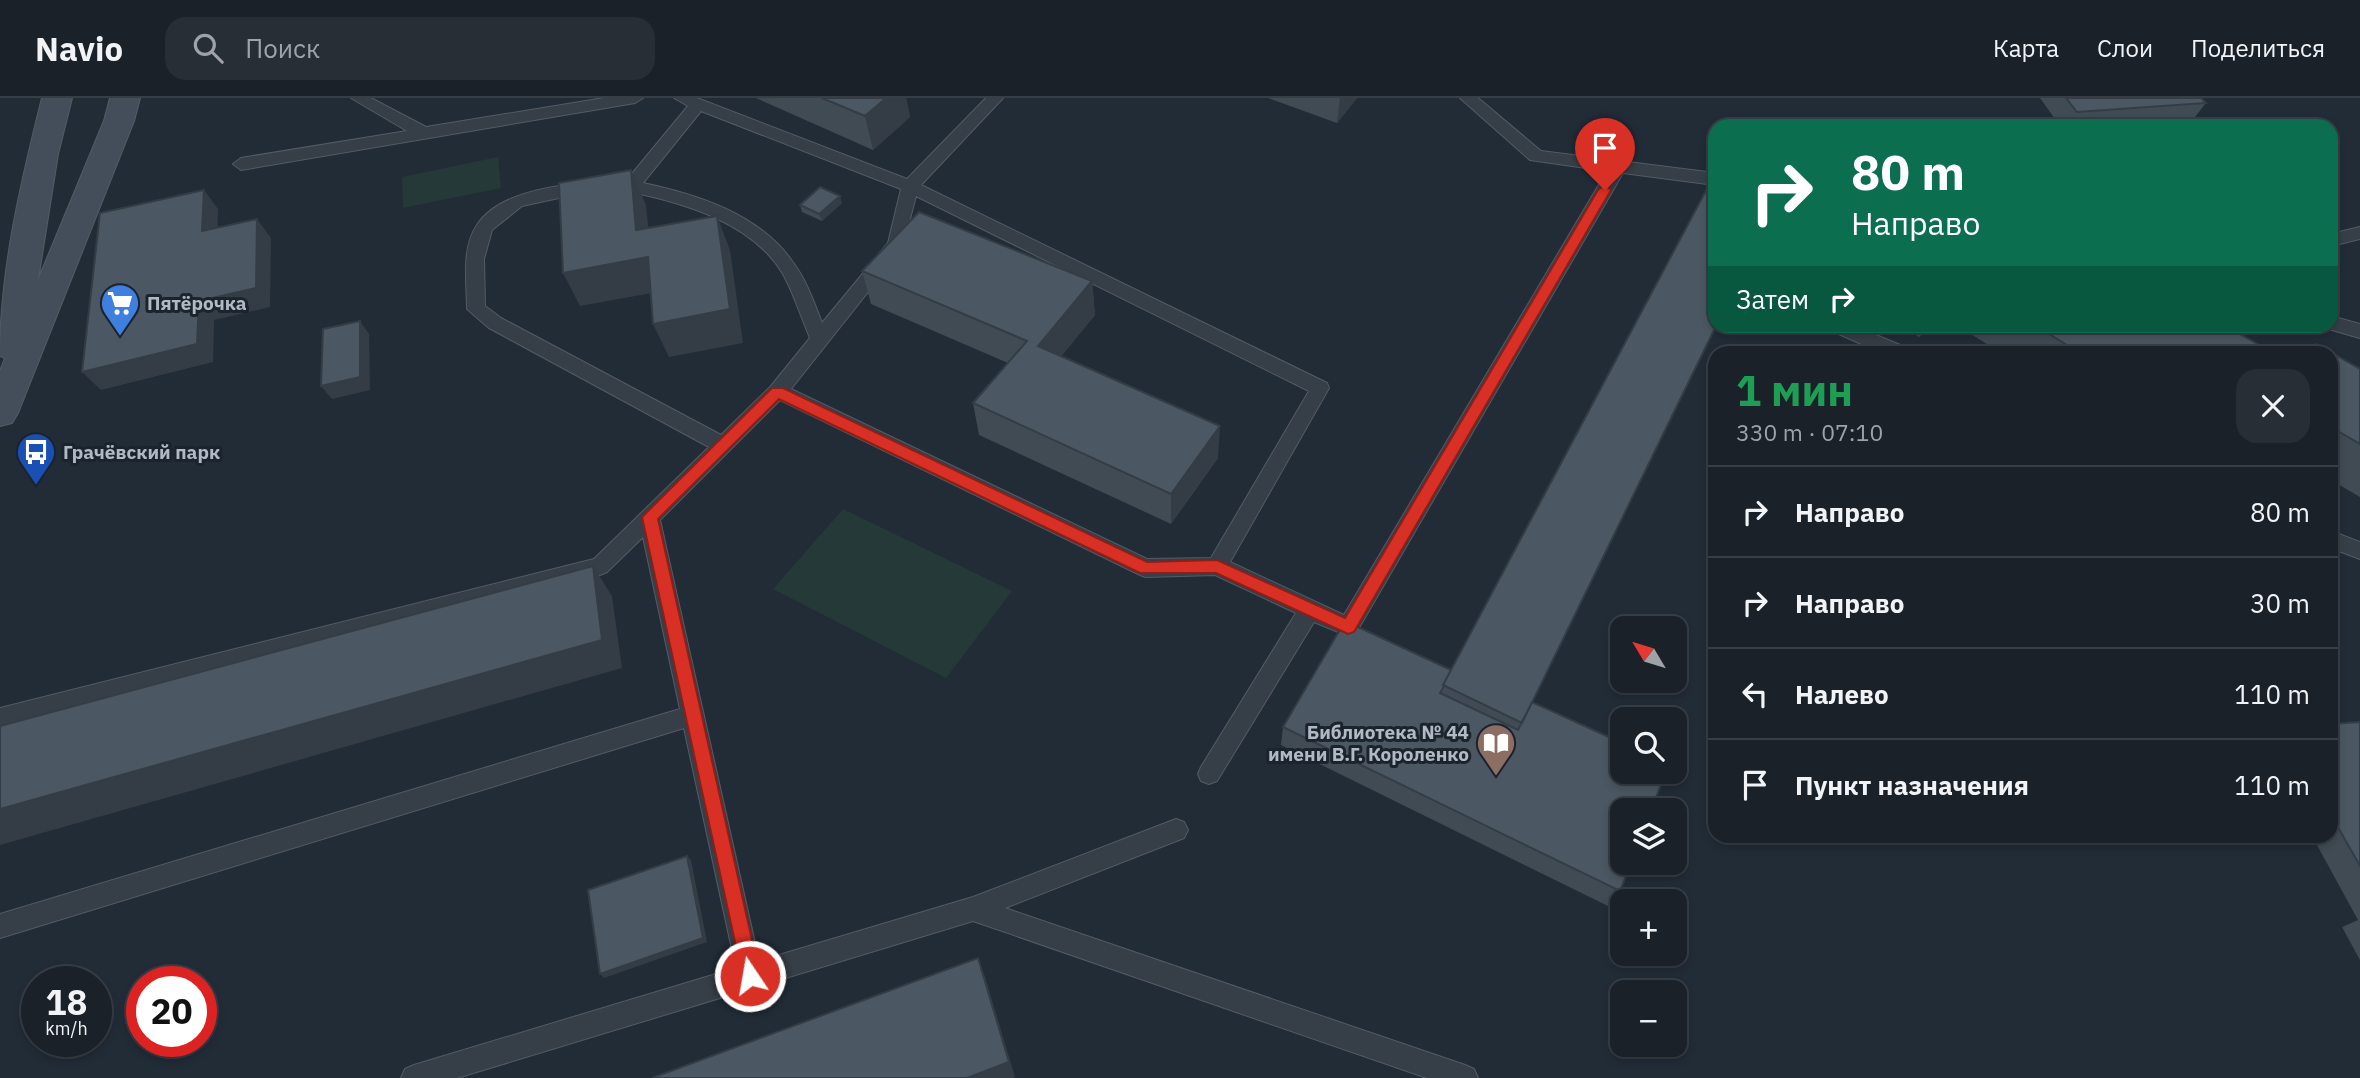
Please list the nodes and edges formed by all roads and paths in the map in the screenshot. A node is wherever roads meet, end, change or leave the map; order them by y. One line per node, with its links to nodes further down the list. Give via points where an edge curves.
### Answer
1 (57, 98): 22 (main road)
2 (359, 98): 8 (lane)
3 (635, 98): 8 (lane)
4 (995, 98): 13 (lane)
5 (1468, 98): 10 (lane, via 1536,156)
6 (690, 101): 12 (lane); 13 (lane)
7 (122, 110): 23 (main road)
8 (424, 133): 9 (lane)
9 (241, 164)
10 (1618, 167): 11 (lane); 29 (lane, via 1348,627)
11 (1708, 178)
12 (631, 186): 19 (lane, via 717,211 757,236 785,263); 24 (lane, via 577,188 517,201 484,227 475,259 476,309)
13 (910, 186): 19 (lane, via 896,245); 28 (lane, via 1320,388)
14 (2360, 233): 15 (lane)
15 (2338, 238)
16 (2338, 325): 17 (lane)
17 (2360, 331)
18 (1854, 333): 20 (lane)
19 (820, 339): 21 (lane)
20 (1884, 346)
21 (778, 391): 24 (lane); 28 (lane, via 1145,568)
22 (0, 402)
23 (0, 413)
24 (723, 445): 25 (lane)
25 (649, 517): 30 (lane); 31 (lane, via 600,566)
26 (2338, 542): 27 (lane)
27 (2360, 551)
28 (1217, 566): 29 (lane)
29 (1310, 610): 32 (lane)
30 (693, 715): 35 (lane); 36 (lane)
31 (0, 718)
32 (1209, 774)
33 (1176, 830): 34 (lane)
34 (973, 909): 36 (lane); 38 (lane)
35 (0, 926)
36 (750, 976): 37 (lane)
37 (414, 1078)
38 (1465, 1078)

